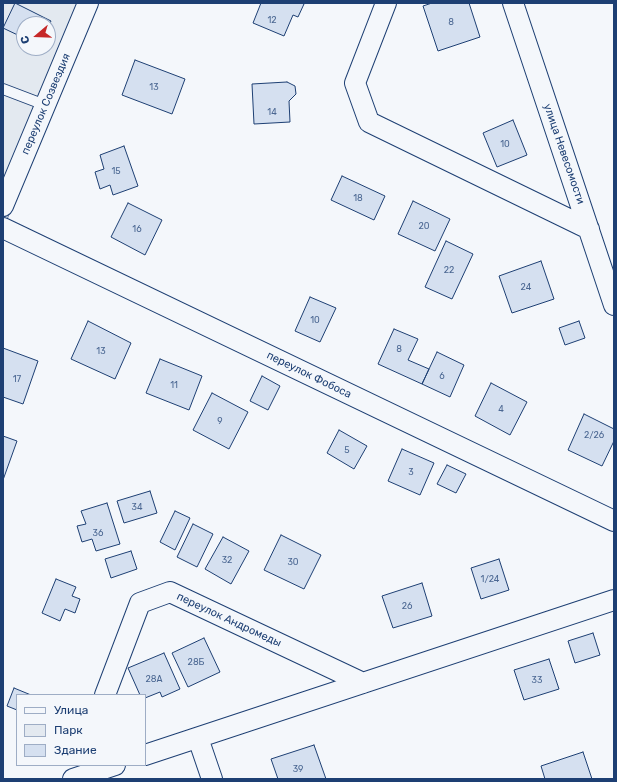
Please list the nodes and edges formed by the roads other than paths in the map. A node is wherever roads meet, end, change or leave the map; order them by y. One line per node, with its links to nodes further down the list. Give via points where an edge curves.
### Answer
1 (88, 3): 5 (street, переулок Созвездия)
2 (386, 3): 8 (street, via 355,83 369,122)
3 (513, 3): 8 (street, улица Невесомости)
4 (3, 89): 5 (lane)
5 (45, 105): 6 (street, переулок Созвездия)
6 (3, 206)
7 (3, 228): 10 (street, переулок Фобоса)
8 (589, 229): 9 (street, улица Невесомости)
9 (614, 304)
10 (614, 521)
11 (614, 600): 12 (street)
12 (363, 683): 13 (street, переулок Андромеды, via 170,592 140,603); 14 (street)
13 (105, 694)
14 (198, 738): 15 (street); 19 (street)
15 (146, 755)
16 (78, 766): 18 (street)
17 (112, 766): 18 (street)
18 (73, 779)
19 (212, 779)

